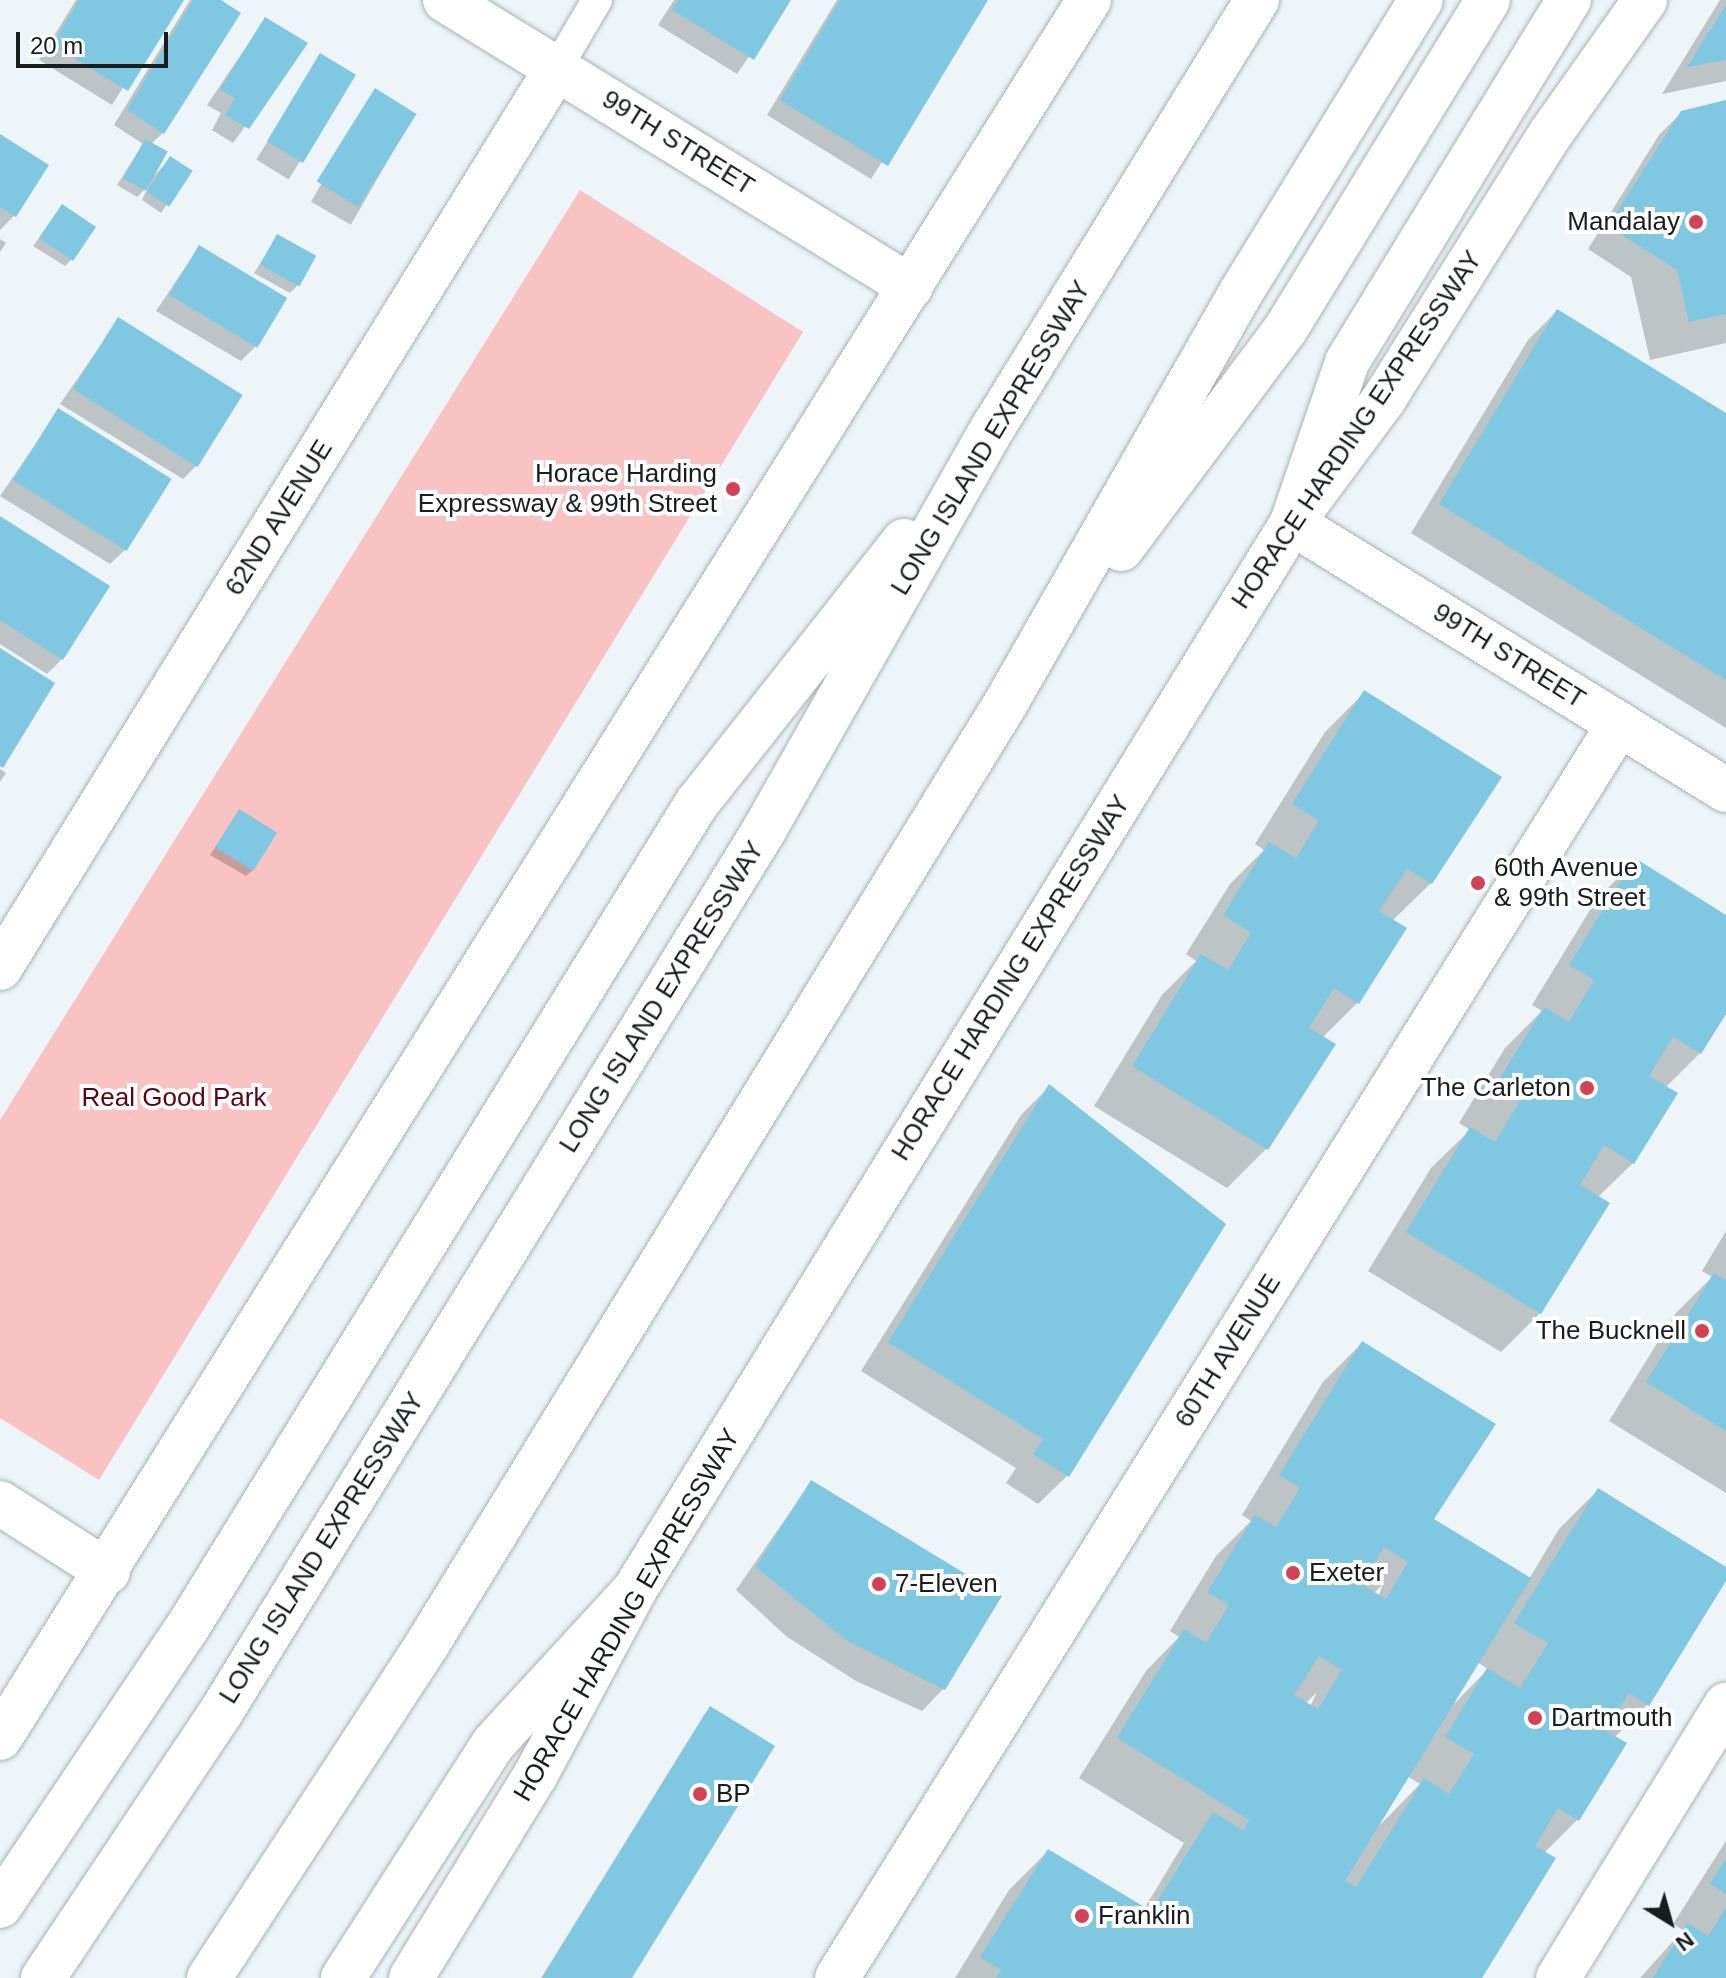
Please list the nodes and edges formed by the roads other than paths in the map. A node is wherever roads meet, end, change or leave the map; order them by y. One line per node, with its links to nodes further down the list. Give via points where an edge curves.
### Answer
1 (445, 0): 9 (main road, 99TH STREET)
2 (597, 0): 9 (lane)
3 (1089, 0): 10 (main road)
4 (1257, 0): 11 (main road, LONG ISLAND EXPRESSWAY)
5 (1421, 0): 13 (main road, via 1240,294)
6 (1488, 0): 13 (main road, via 1285,330)
7 (1569, 0): 12 (main road, via 1347,362)
8 (1645, 0): 12 (main road, HORACE HARDING EXPRESSWAY, via 1551,133 1384,399)
9 (557, 68): 10 (main road, 99TH STREET); 16 (main road, 62ND AVENUE)
10 (911, 287): 18 (main road)
11 (994, 426): 22 (main road, via 697,803 187,1628); 23 (main road, LONG ISLAND EXPRESSWAY, via 763,832 221,1712)
12 (1292, 523): 14 (main road, 99TH STREET); 19 (main road, HORACE HARDING EXPRESSWAY)
13 (1007, 701): 24 (main road, via 428,1643)
14 (1619, 724): 15 (main road, 99TH STREET); 27 (main road, 60TH AVENUE)
15 (1726, 790)
16 (0, 968)
17 (0, 1503): 18 (main road)
18 (108, 1572): 21 (main road)
19 (634, 1591): 25 (main road, via 494,1743); 26 (main road, HORACE HARDING EXPRESSWAY, via 535,1776)
20 (1726, 1705): 28 (main road)
21 (0, 1738)
22 (0, 1906)
23 (43, 1978)
24 (209, 1978)
25 (343, 1978)
26 (411, 1978)
27 (837, 1978)
28 (1558, 1978)

